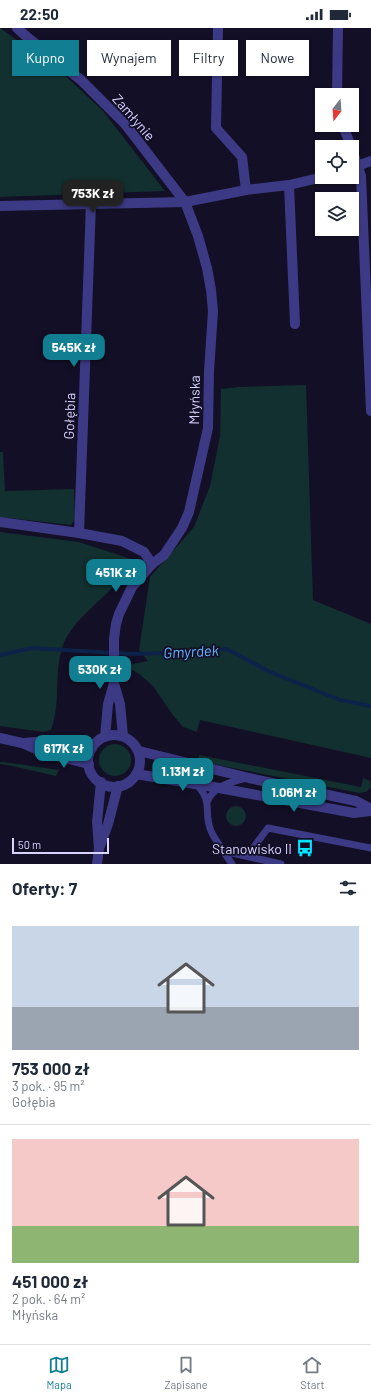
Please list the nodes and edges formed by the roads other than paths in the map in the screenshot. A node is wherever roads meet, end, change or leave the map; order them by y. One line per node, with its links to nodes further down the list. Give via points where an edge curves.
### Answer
1 (17, 28): 11 (street, Zamłynie, via 81,80 125,124)
2 (218, 28): 10 (street, via 216,128 242,157)
3 (338, 28): 4 (street)
4 (337, 88)
5 (371, 161): 6 (street)
6 (359, 166)
7 (359, 173): 15 (street)
8 (315, 179): 9 (street)
9 (289, 184): 10 (street); 14 (street)
10 (246, 190): 11 (street)
11 (185, 202): 12 (street); 18 (street, Młyńska, via 207,268 213,311 208,428 189,512 164,555)
12 (91, 204): 13 (street); 17 (street, Gołębia)
13 (0, 206)
14 (295, 324)
15 (371, 411)
16 (0, 522): 17 (street)
17 (79, 533): 18 (street, via 122,541 144,552)
18 (152, 564): 19 (street, Młyńska, via 132,587 119,614 114,639)
19 (114, 683): 20 (street, Młyńska, via 108,704); 21 (street, Młyńska, via 120,704)
20 (105, 736): 21 (street); 24 (street)
21 (123, 736): 25 (street, via 131,741)
22 (0, 738): 23 (street)
23 (22, 743): 24 (street, via 46,741); 26 (street, via 45,753)
24 (92, 748): 26 (street)
25 (138, 752): 27 (street, via 140,763); 28 (street)
26 (89, 764): 29 (street, via 92,773)
27 (136, 774): 30 (street); 31 (street, via 128,782)
28 (249, 778): 32 (lane); 34 (street, via 356,801)
29 (101, 782): 31 (street); 35 (street, via 97,822)
30 (196, 784): 32 (street); 33 (lane, via 204,792)
31 (118, 786): 35 (street)
32 (219, 788): 33 (lane); 34 (street, via 354,813)
33 (207, 802): 37 (lane, via 210,831)
34 (371, 810)
35 (99, 848): 39 (street)
36 (371, 848): 38 (lane, via 268,828)
37 (223, 851): 38 (lane); 40 (lane)
38 (248, 856): 41 (lane)
39 (97, 864)
40 (232, 864)
41 (281, 864)

